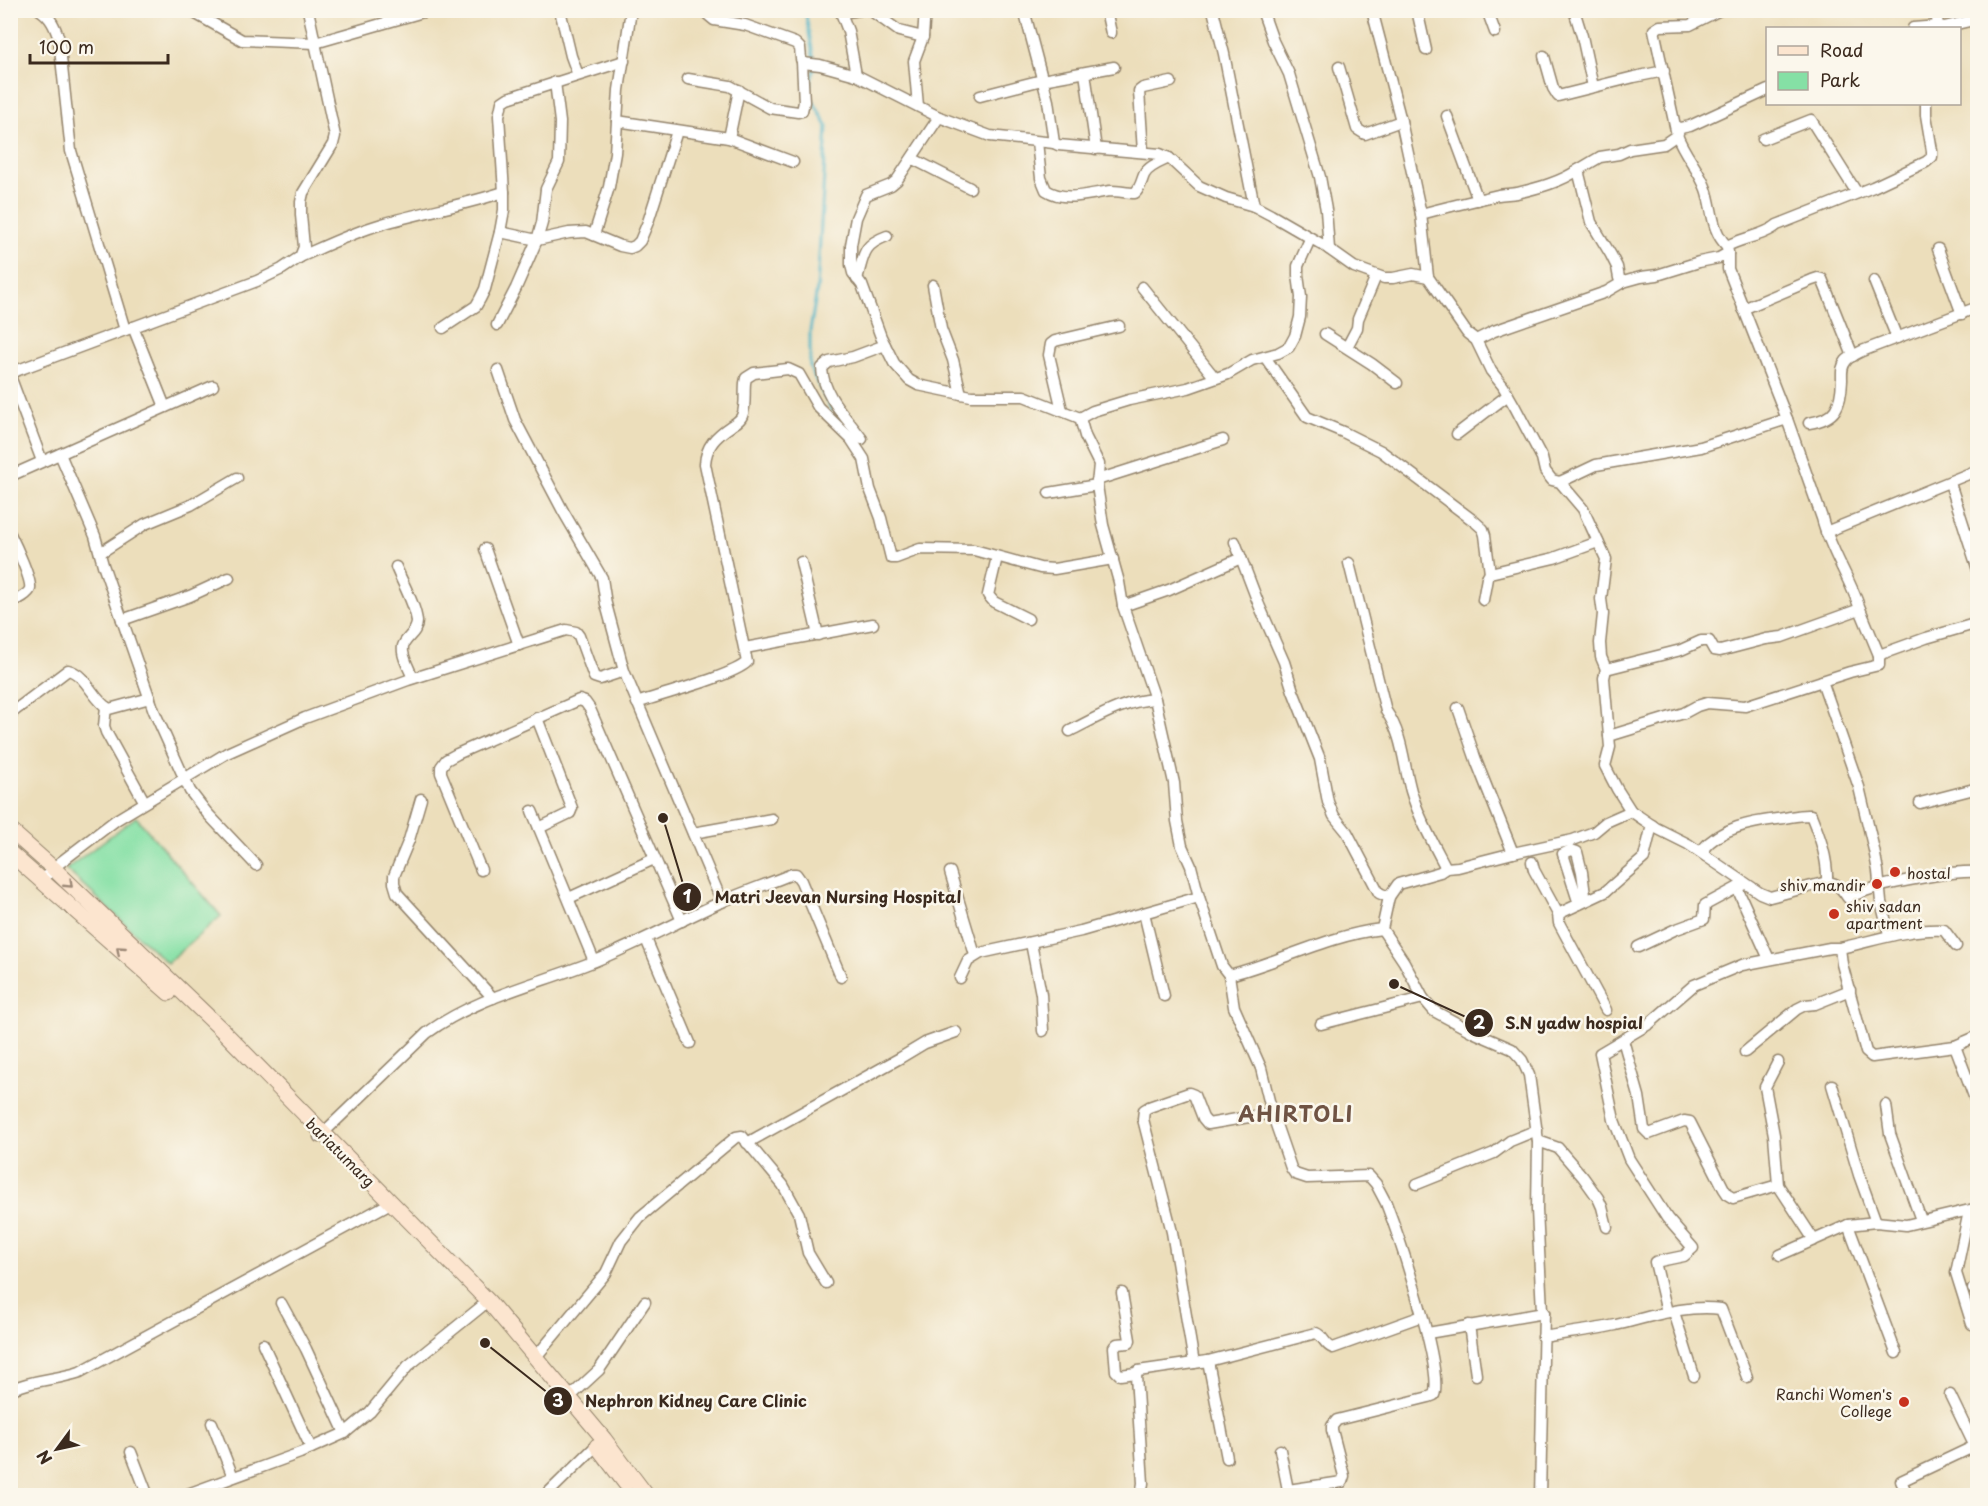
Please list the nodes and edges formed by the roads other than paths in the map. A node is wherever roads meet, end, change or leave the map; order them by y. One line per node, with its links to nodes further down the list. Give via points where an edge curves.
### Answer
1 (189, 10): 27 (street, via 242,40)
2 (308, 10): 27 (street)
3 (430, 10): 27 (street)
4 (560, 10): 36 (street)
5 (631, 10): 30 (street)
6 (708, 10): 31 (street, via 714,20 745,25 795,43)
7 (860, 10): 21 (street)
8 (870, 10): 26 (street, via 899,32)
9 (925, 10): 26 (street)
10 (1024, 10): 39 (street)
11 (1106, 10): 25 (street)
12 (1212, 10): 68 (street)
13 (1262, 10): 75 (street, via 1289,74 1320,177)
14 (1372, 10): 51 (street)
15 (1417, 10): 28 (street)
16 (1487, 10): 24 (street)
17 (1574, 10): 42 (street)
18 (1719, 10): 34 (street, via 1690,25 1660,26 1654,30)
19 (1936, 10): 23 (street)
20 (44, 12): 91 (street, via 55,25 59,39 74,167)
21 (841, 12): 37 (street)
22 (1977, 19): 23 (street)
23 (1938, 27)
24 (1495, 32)
25 (1111, 33)
26 (923, 36): 46 (street, via 914,61)
27 (315, 43): 78 (street, via 335,136 303,193 304,247)
28 (1426, 50)
29 (1544, 56): 42 (street, via 1558,96)
30 (624, 62): 36 (street); 50 (street)
31 (804, 62): 37 (street); 43 (street, via 802,111 770,108)
32 (1114, 67): 35 (street)
33 (1339, 67): 51 (street, via 1357,129 1365,134)
34 (1664, 71): 42 (street); 53 (street)
35 (1085, 73): 39 (street); 58 (street)
36 (578, 75): 40 (street)
37 (856, 75): 46 (street)
38 (688, 79): 43 (street)
39 (1042, 80): 45 (street); 57 (street)
40 (555, 82): 65 (street, via 508,98 500,106); 74 (street, via 559,162 546,189)
41 (1171, 82): 59 (street, via 1139,91)
42 (1593, 87)
43 (739, 90): 54 (street)
44 (1766, 90): 53 (street, via 1680,128)
45 (980, 96)
46 (918, 105): 49 (street)
47 (1926, 105): 66 (street, via 1932,157)
48 (1447, 116): 67 (street)
49 (939, 117): 56 (street, via 990,136); 61 (street)
50 (617, 121): 52 (street); 71 (street, via 609,187)
51 (1401, 122): 69 (street)
52 (677, 131): 54 (street); 71 (street, via 640,241 630,248)
53 (1677, 135): 63 (street, via 1664,144 1600,157); 77 (street, via 1706,190 1714,224)
54 (729, 138): 62 (street)
55 (1763, 140): 66 (street, via 1811,120)
56 (1037, 142): 57 (street); 60 (street, via 1041,175 1048,192 1067,197 1135,192 1154,166)
57 (1054, 143): 58 (street)
58 (1096, 149): 59 (street)
59 (1143, 152): 60 (street)
60 (1169, 158): 68 (street, via 1199,186)
61 (913, 159): 64 (street); 81 (street, via 891,185 866,195 862,201 850,258)
62 (794, 162)
63 (1578, 170): 67 (street, via 1545,185); 83 (street, via 1591,222)
64 (970, 188)
65 (504, 192): 70 (street); 78 (street, via 383,224)
66 (1857, 193): 77 (street)
67 (1478, 200): 69 (street)
68 (1254, 206): 73 (street)
69 (1421, 214): 80 (street)
70 (500, 232): 74 (street); 92 (street, via 480,299 471,310)
71 (594, 235): 74 (street, via 578,232)
72 (887, 236): 81 (street, via 869,244)
73 (1310, 239): 75 (street); 99 (street, via 1298,266 1301,307 1295,336 1289,347)
74 (537, 240): 89 (street)
75 (1329, 249): 79 (street, via 1354,267)
76 (1938, 249): 88 (street)
77 (1727, 250): 83 (street, via 1719,258); 87 (street, via 1728,269)
78 (300, 256): 91 (street, via 257,281)
79 (1376, 276): 80 (street); 97 (street)
80 (1428, 277): 95 (street)
81 (857, 279): 96 (street)
82 (1874, 281): 94 (street)
83 (1623, 282): 95 (street, via 1606,292)
84 (933, 285): 105 (street, via 941,329)
85 (1142, 287): 102 (street)
86 (1977, 307): 88 (street)
87 (1743, 309): 98 (street, via 1822,279); 110 (street)
88 (1962, 314): 94 (street)
89 (497, 325)
90 (1119, 326): 108 (street, via 1051,344 1049,355)
91 (129, 328): 101 (street); 107 (street)
92 (443, 328)
93 (1325, 334): 97 (street)
94 (1898, 338): 98 (street)
95 (1476, 340): 106 (street)
96 (885, 345): 105 (street, via 909,380); 113 (street, via 829,362 822,368 832,398)
97 (1347, 347): 103 (street)
98 (1853, 356): 111 (street, via 1842,368 1836,411 1821,421)
99 (1265, 357): 102 (street); 137 (street, via 1307,417 1381,452 1483,529)
100 (498, 370): 152 (street, via 514,420 602,579)
101 (10, 374): 116 (street)
102 (1215, 378): 109 (street, via 1123,402)
103 (1397, 383)
104 (213, 386): 107 (street)
105 (961, 394): 108 (street, via 1024,396)
106 (1508, 394): 112 (street); 121 (street, via 1545,471 1552,480)
107 (165, 406): 115 (street)
108 (1062, 410): 109 (street)
109 (1080, 418): 120 (street, via 1099,464)
110 (1787, 419): 121 (street, via 1701,447 1596,465); 124 (street)
111 (1809, 423)
112 (1457, 434)
113 (862, 439)
114 (1223, 440): 120 (street)
115 (60, 454): 116 (street); 129 (street)
116 (42, 461): 118 (street)
117 (1977, 470): 122 (street)
118 (10, 476)
119 (237, 478): 129 (street, via 191,505 145,524)
120 (1097, 482): 123 (street); 132 (street, via 1104,532)
121 (1560, 482): 127 (street, via 1583,509)
122 (1950, 483): 124 (street); 136 (street)
123 (1049, 493)
124 (1826, 532): 142 (street)
125 (10, 534): 140 (street, via 30,588)
126 (1235, 542): 131 (street)
127 (1598, 542): 137 (street, via 1554,558); 151 (street, via 1606,559 1600,643)
128 (485, 549): 148 (street)
129 (100, 553): 144 (street)
130 (997, 557): 132 (street, via 1054,569); 143 (street, via 988,595); 149 (street, via 974,550 926,548 891,558 870,489 868,468 856,446 818,407 794,370 754,373 746,378 743,415 716,438 705,457)
131 (1241, 558): 141 (street); 192 (street, via 1320,759 1334,816 1347,832 1379,893)
132 (1113, 559): 141 (street)
133 (801, 562): 147 (street)
134 (1349, 563): 183 (street, via 1386,711 1398,731 1417,808)
135 (396, 567): 153 (street, via 417,622 403,647)
136 (1977, 570)
137 (1490, 573): 139 (street)
138 (229, 578): 144 (street)
139 (1483, 600)
140 (10, 603)
141 (1123, 606): 156 (street)
142 (1860, 609): 150 (street); 151 (street, via 1782,637 1720,651 1701,641)
143 (1028, 619)
144 (122, 620): 155 (street)
145 (1977, 623): 150 (street)
146 (873, 624): 147 (street)
147 (818, 635): 149 (street)
148 (519, 645): 152 (street, via 566,630 576,632 594,677 600,679); 153 (street)
149 (745, 648): 157 (street, via 747,662 742,666)
150 (1879, 655): 154 (street, via 1880,665)
151 (1606, 669): 163 (street)
152 (624, 671): 157 (street)
153 (413, 678): 164 (street, via 295,723)
154 (1822, 681): 163 (street, via 1745,706 1707,703); 190 (street, via 1859,787)
155 (150, 698): 158 (street, via 112,709); 164 (street)
156 (1155, 699): 162 (street, via 1121,705); 191 (street, via 1174,783 1182,846)
157 (637, 703): 175 (street)
158 (106, 707): 160 (street, via 78,675 68,670); 167 (street, via 106,732)
159 (1458, 708): 177 (street)
160 (10, 714)
161 (537, 718): 173 (street, via 572,808 570,813); 179 (street, via 579,700 585,702); 184 (street, via 457,753 441,767)
162 (1070, 731)
163 (1609, 736): 169 (street, via 1605,766)
164 (184, 777): 167 (street); 181 (street, via 199,804)
165 (1977, 788): 168 (street)
166 (421, 799): 213 (street, via 393,883 397,893)
167 (144, 801): 182 (street)
168 (1920, 803)
169 (1631, 811): 172 (street); 177 (street, via 1573,840)
170 (532, 812): 173 (street)
171 (772, 819): 175 (street)
172 (1652, 825): 178 (street); 196 (street, via 1644,858 1605,892)
173 (539, 828): 193 (street)
174 (10, 830): 182 (main road, bariatumarg)
175 (693, 833): 194 (street)
176 (10, 853): 187 (main road, bariatumarg)
177 (1513, 853): 183 (street)
178 (1706, 856): 188 (street, via 1706,846 1748,823 1811,815 1823,848); 189 (street)
179 (654, 859): 193 (street); 197 (street)
180 (1532, 862): 196 (street)
181 (255, 865)
182 (53, 868): 187 (street); 229 (main road, bariatumarg, one-way to 229, via 223,1031)
183 (1446, 868): 192 (street, via 1398,884)
184 (481, 870)
185 (950, 872): 205 (street)
186 (1977, 872): 190 (street, via 1959,871)
187 (42, 881): 229 (main road, bariatumarg, one-way to 187, via 218,1036)
188 (1827, 882): 189 (street, via 1770,897); 190 (street, via 1840,887 1848,898)
189 (1741, 886): 203 (street, via 1705,904 1704,920); 206 (street)
190 (1879, 886): 199 (street)
191 (1199, 897): 195 (street); 208 (street, via 1222,966)
192 (1389, 897): 198 (street)
193 (569, 898): 207 (street)
194 (722, 902): 197 (street); 209 (street, via 796,874)
195 (1144, 913): 201 (street); 212 (street)
196 (1558, 914): 215 (street, via 1559,923)
197 (682, 921): 200 (street)
198 (1382, 930): 208 (street, via 1366,931); 214 (street)
199 (1889, 934): 202 (street, via 1944,930); 204 (street)
200 (646, 939): 207 (street); 221 (street)
201 (1031, 943): 205 (street); 217 (street, via 1041,994)
202 (1956, 946)
203 (1638, 947)
204 (1840, 948): 206 (street); 211 (street)
205 (975, 956): 210 (street)
206 (1769, 959): 220 (street, via 1742,965 1694,985 1666,1011)
207 (594, 961): 213 (street)
208 (1229, 975): 228 (street, via 1234,1006 1261,1068)
209 (841, 977)
210 (960, 978)
211 (1850, 990): 222 (street, via 1866,1052 1872,1057); 223 (street, via 1802,1006)
212 (1164, 996)
213 (493, 998): 229 (street, via 446,1019 427,1033)
214 (1423, 998): 216 (street); 230 (street, via 1434,1011 1512,1049 1522,1060 1529,1075)
215 (1606, 1010)
216 (1321, 1024)
217 (1042, 1031)
218 (956, 1032): 231 (street, via 925,1043)
219 (1977, 1036): 222 (street)
220 (1623, 1040): 233 (street, via 1644,1129 1649,1134 1690,1122 1724,1189 1733,1198); 247 (street, via 1599,1053 1620,1140 1667,1218 1693,1248 1683,1256 1655,1262)
221 (690, 1043)
222 (1955, 1046): 227 (street)
223 (1745, 1052)
224 (1778, 1062): 233 (street, via 1765,1087)
225 (1832, 1085): 237 (street)
226 (1886, 1105): 236 (street, via 1890,1134)
227 (1977, 1107)
228 (1272, 1113): 249 (street, via 1295,1174 1307,1178 1363,1175 1376,1184 1391,1215); 258 (street, via 1208,1124 1194,1095 1189,1093 1144,1110 1172,1232)
229 (320, 1136): 234 (main road, bariatumarg); 256 (main road, bariatumarg, via 489,1302)
230 (1538, 1136): 232 (street, via 1510,1141 1494,1152); 239 (street, via 1558,1148 1583,1177 1598,1198); 248 (street, via 1538,1251)
231 (747, 1143): 242 (street, via 783,1185 799,1214 808,1253); 256 (street, via 742,1136 728,1142 640,1217 621,1241 606,1273)
232 (1417, 1184)
233 (1778, 1185): 240 (street)
234 (385, 1206): 246 (main road, bariatumarg); 263 (street, via 80,1372 25,1383)
235 (1973, 1210): 236 (street); 250 (street, via 1956,1273)
236 (1921, 1220): 237 (street, via 1906,1225)
237 (1876, 1222): 238 (street)
238 (1848, 1225): 240 (street); 255 (street)
239 (1607, 1227)
240 (1814, 1240): 241 (street)
241 (1780, 1255)
242 (826, 1283)
243 (1122, 1293): 259 (street, via 1130,1340 1114,1347 1116,1371 1120,1375)
244 (645, 1302): 265 (street, via 599,1370)
245 (281, 1303): 267 (street)
246 (481, 1308): 265 (main road, bariatumarg); 267 (street, via 408,1366 370,1412)
247 (1671, 1312): 253 (street); 261 (street); 262 (street, via 1707,1307 1721,1310)
248 (1544, 1313): 251 (street); 253 (street)
249 (1422, 1316): 252 (street); 257 (street, via 1337,1347 1329,1347 1316,1333)
250 (1972, 1324)
251 (1469, 1325): 252 (street); 260 (street)
252 (1428, 1333): 275 (street, via 1436,1383 1434,1395 1337,1420 1332,1430 1344,1476 1342,1482)
253 (1543, 1336): 282 (street)
254 (263, 1344): 269 (street)
255 (1896, 1353)
256 (535, 1358): 265 (main road, bariatumarg)
257 (1208, 1361): 258 (street); 273 (street)
258 (1194, 1363): 259 (street)
259 (1136, 1373): 281 (street)
260 (1476, 1375)
261 (1694, 1376)
262 (1746, 1377)
263 (10, 1390)
264 (1950, 1395): 270 (street)
265 (565, 1401): 268 (main road, bariatumarg); 280 (main road, bariatumarg, via 619,1458)
266 (212, 1422): 274 (street)
267 (345, 1433): 269 (street)
268 (596, 1446): 278 (street); 279 (main road, bariatumarg)
269 (311, 1448): 274 (street)
270 (1976, 1449): 283 (street, via 1901,1480)
271 (1280, 1450): 275 (street)
272 (131, 1452): 276 (street)
273 (1227, 1458)
274 (233, 1477): 277 (street)
275 (1289, 1493)
276 (148, 1496)
277 (182, 1496)
278 (545, 1496)
279 (636, 1496)
280 (646, 1496)
281 (1141, 1496)
282 (1540, 1496)
283 (1908, 1496)

